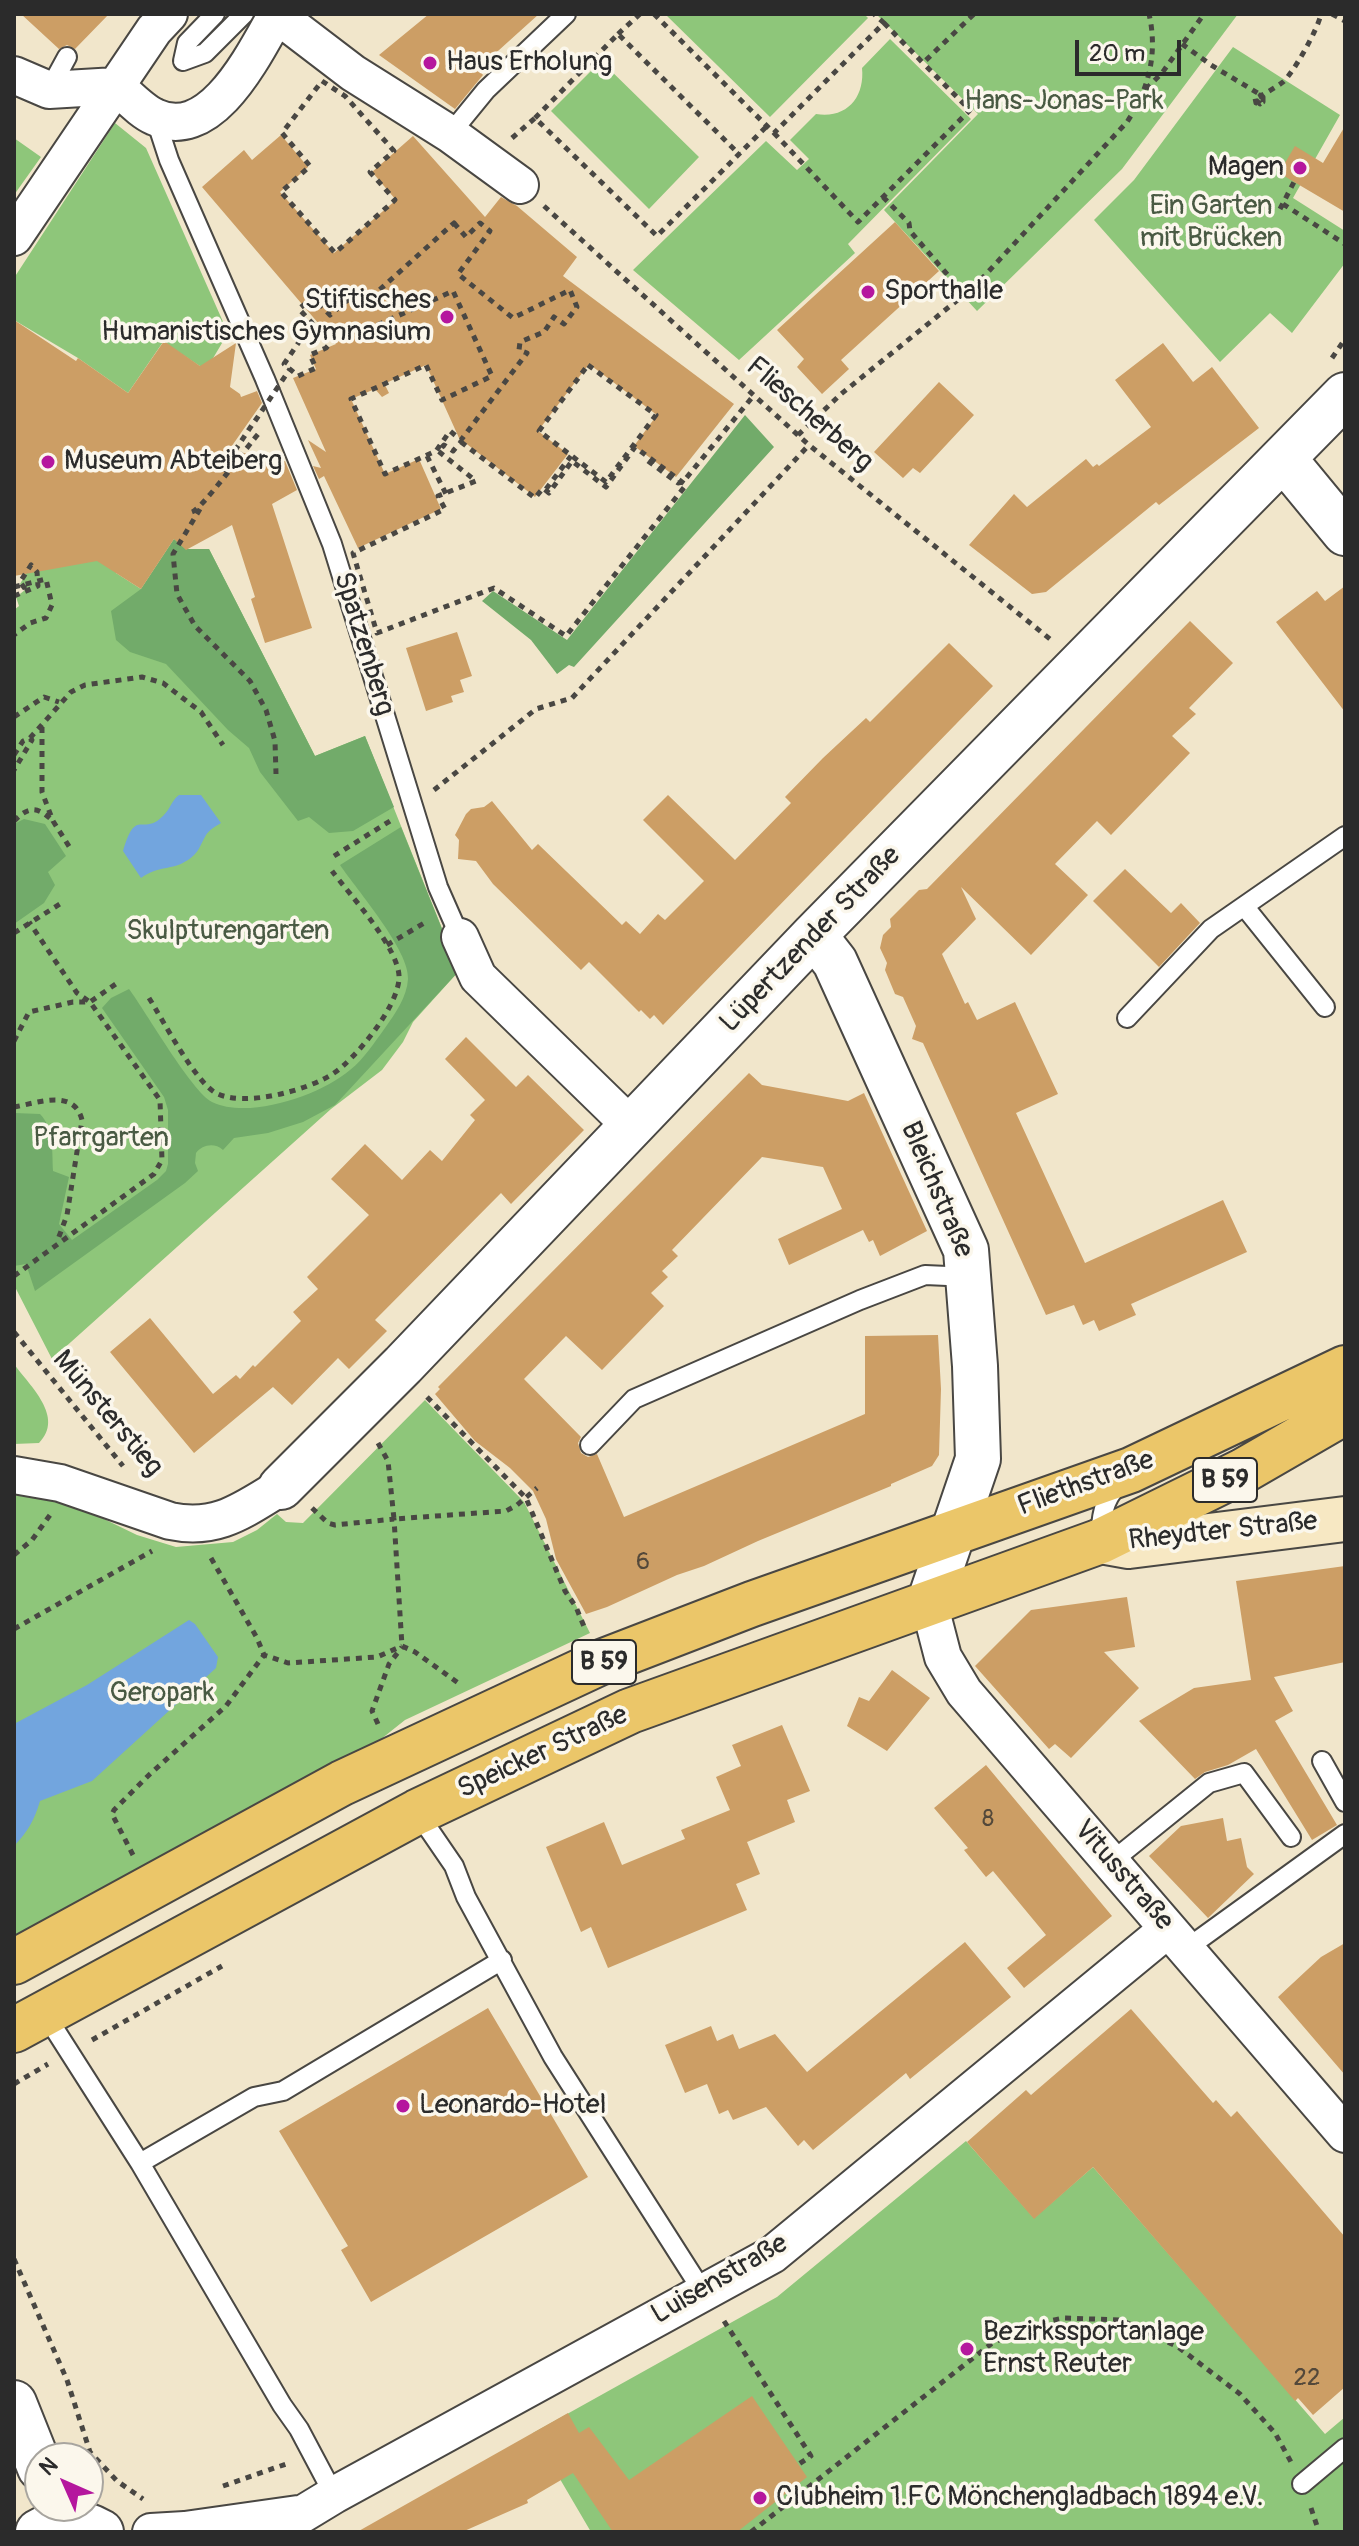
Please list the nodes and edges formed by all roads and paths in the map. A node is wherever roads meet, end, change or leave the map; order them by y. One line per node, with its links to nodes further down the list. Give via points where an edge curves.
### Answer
1 (169, 14): 21 (street)
2 (215, 14): 3 (lane, via 187,43 183,61 205,53)
3 (244, 14)
4 (277, 14): 24 (street, via 227,94 203,115 179,123); 28 (street, via 353,73)
5 (566, 14): 28 (lane, via 486,90)
6 (640, 14): 16 (path)
7 (654, 14): 26 (path)
8 (874, 14): 15 (path)
9 (974, 14): 19 (path)
10 (1149, 14): 22 (path, via 1153,54)
11 (1204, 14): 17 (path)
12 (1321, 14): 17 (path, via 1286,80 1261,98)
13 (1332, 14): 14 (path)
14 (1345, 21)
15 (884, 23): 19 (path); 27 (path)
16 (618, 34): 25 (path); 29 (path)
17 (1182, 44): 22 (path)
18 (67, 57): 23 (lane)
19 (923, 63): 33 (path, via 970,110)
20 (14, 75): 23 (street)
21 (116, 86): 23 (street); 24 (street); 34 (street)
22 (1145, 89): 37 (path, via 1127,122)
23 (49, 90)
24 (155, 117): 69 (lane, Spatzenberg, via 332,544)
25 (535, 118): 29 (path, via 657,236); 30 (path)
26 (767, 126): 27 (path); 29 (path)
27 (774, 133): 33 (path, via 858,222)
28 (450, 134): 30 (street)
29 (739, 154)
30 (487, 161): 32 (street)
31 (1294, 182): 35 (path, via 1281,207)
32 (520, 185): 39 (path, Fliescherberg)
33 (883, 197): 37 (path)
34 (14, 237)
35 (1345, 244)
36 (335, 253): 36 (path, via 395,200 370,172 394,151 345,96 322,81 282,133 310,166 281,192)
37 (965, 295): 41 (path)
38 (290, 369): 45 (path, via 298,376 316,368 310,355 326,348 344,328 349,327 353,336 453,291 492,376 442,400 426,365 351,399 385,474); 45 (path, via 284,364 312,323 299,309 313,297 330,315 349,299 358,309 454,223 466,237 480,223 490,231 458,274 513,318 570,290 577,307 564,324 554,317 544,332 520,342 519,350 527,353 461,440 450,431); 48 (path, bridge)
39 (754, 395): 41 (path, Fliescherberg); 49 (path)
40 (1345, 395): 47 (street, Lüpertzender Straße)
41 (798, 435): 43 (path, Fliescherberg)
42 (255, 437): 48 (path)
43 (809, 445): 60 (path, Fliescherberg); 69 (path, via 572,698 536,709)
44 (633, 449): 46 (path, via 606,482); 46 (path, via 656,415 588,365 539,431); 49 (path); 50 (path, via 606,487 572,461 549,493)
45 (427, 456): 51 (path)
46 (571, 456): 50 (path)
47 (1284, 459): 54 (street); 60 (street, Lüpertzender Straße)
48 (222, 476): 52 (path)
49 (683, 482): 51 (path, via 686,485 566,636 494,588 377,633 353,553 445,509 438,496)
50 (546, 489): 51 (path, via 535,498 461,442 453,451 444,445 438,451 476,481)
51 (446, 494)
52 (200, 509): 53 (path); 68 (path, via 173,554 177,594 195,626 250,681 266,710 275,741)
53 (192, 512)
54 (1345, 533)
55 (39, 579): 56 (path); 56 (path, via 31,565); 59 (path, via 46,579 51,612)
56 (21, 584): 57 (path); 58 (path)
57 (14, 587)
58 (14, 596)
59 (14, 635)
60 (1082, 664): 81 (street, Lüpertzender Straße)
61 (59, 702): 62 (path, via 44,697); 63 (path); 65 (path, via 85,685 142,677 163,683 201,712)
62 (14, 717)
63 (42, 727): 64 (path); 71 (path, via 42,792)
64 (30, 738): 66 (path); 67 (path, via 32,743)
65 (223, 745)
66 (14, 755)
67 (14, 770)
68 (276, 774)
69 (414, 806): 74 (path); 79 (lane, Spatzenberg)
70 (14, 821): 71 (path, via 33,808)
71 (53, 821): 73 (path)
72 (1345, 836): 77 (lane)
73 (72, 851)
74 (334, 856)
75 (332, 871): 82 (path)
76 (63, 902): 78 (path)
77 (1244, 906): 86 (lane); 87 (lane, via 1211,929)
78 (29, 922): 80 (path); 85 (path, via 77,993)
79 (454, 923): 82 (path); 90 (street, Spatzenberg, via 478,977)
80 (14, 933)
81 (814, 935): 90 (street, Lüpertzender Straße); 93 (street, Bleichstraße, via 835,962 966,1250)
82 (387, 945): 84 (path, via 400,978 374,1029 330,1076 274,1096 225,1096 207,1086)
83 (120, 981): 85 (path)
84 (149, 998)
85 (90, 1002): 88 (path, via 29,1012); 91 (path, via 160,1100 162,1160 154,1174)
86 (1325, 1007)
87 (1127, 1018)
88 (14, 1041)
89 (14, 1107): 91 (path, via 66,1100 80,1113 67,1215)
90 (632, 1127): 105 (street, Lüpertzender Straße, via 403,1365)
91 (57, 1243): 92 (path)
92 (14, 1276)
93 (970, 1277): 99 (lane, via 925,1275 634,1399); 109 (street, Bleichstraße, via 978,1459)
94 (14, 1332): 102 (path, Münsterstieg)
95 (1345, 1368): 100 (main road, Fliethstraße / B 59)
96 (422, 1392): 106 (path)
97 (1345, 1412): 110 (main road, Fliethstraße / B 59, via 1243,1471)
98 (375, 1439): 107 (path, via 388,1461)
99 (590, 1445)
100 (1131, 1470): 109 (main road, Fliethstraße / B 59); 110 (lane, via 1112,1490 1100,1517)
101 (14, 1475): 103 (street)
102 (132, 1477)
103 (60, 1483): 105 (street, via 188,1525 227,1519); 112 (path, via 48,1521)
104 (537, 1488): 106 (path)
105 (294, 1496): 107 (path, via 335,1525)
106 (526, 1498): 107 (path, via 506,1511); 118 (path)
107 (394, 1519): 116 (path)
108 (1345, 1519): 110 (main road, Rheydter Straße / B 59, via 1129,1546)
109 (954, 1531): 114 (street, Bleichstraße); 118 (main road, Speicker Straße / B 59)
110 (1101, 1541): 114 (main road, Speicker Straße / B 59)
111 (150, 1553): 115 (path)
112 (14, 1555)
113 (211, 1558): 117 (path)
114 (929, 1603): 123 (main road, Speicker Straße / B 59, via 630,1711); 127 (street, Vitusstraße, via 943,1657 964,1692)
115 (14, 1629)
116 (402, 1646): 117 (path, via 377,1657 288,1663); 119 (path, via 460,1683); 120 (path, via 389,1664 372,1711)
117 (264, 1655): 126 (path, via 226,1706 114,1810)
118 (599, 1663): 119 (main road, Speicker Straße / B 59)
119 (477, 1719): 120 (main road, Speicker Straße / B 59)
120 (396, 1758): 130 (main road, Speicker Straße / B 59)
121 (1322, 1761): 122 (lane)
122 (1345, 1802)
123 (417, 1812): 129 (lane, via 454,1866); 131 (main road, Speicker Straße / B 59)
124 (1345, 1834): 128 (lane)
125 (1291, 1837): 127 (lane, via 1244,1773 1209,1783)
126 (135, 1858)
127 (1111, 1862): 128 (street, Vitusstraße)
128 (1177, 1939): 132 (street, Vitusstraße); 135 (street, Luisenstraße, via 772,2255)
129 (502, 1960): 133 (lane, via 311,2076 283,2091 254,2097); 135 (lane, via 553,2057)
130 (14, 1962)
131 (30, 2022): 133 (lane)
132 (1345, 2134)
133 (140, 2163): 140 (lane)
134 (14, 2259): 146 (path, via 67,2380 90,2452)
135 (703, 2292): 144 (street, Luisenstraße)
136 (730, 2329): 141 (path, via 811,2456)
137 (14, 2403): 138 (street)
138 (30, 2442)
139 (1345, 2448): 142 (lane)
140 (312, 2454): 143 (path); 144 (lane)
141 (799, 2464)
142 (1302, 2484): 149 (path, via 1275,2433 1240,2394 1178,2347 1121,2320 1064,2318 1030,2325 991,2344); 150 (path)
143 (219, 2487)
144 (321, 2504): 146 (street, Luisenstraße, via 185,2530); 148 (street, Luisenstraße)
145 (14, 2511): 147 (street)
146 (149, 2517)
147 (21, 2532)
148 (273, 2532)
149 (751, 2532)
150 (1319, 2532)

